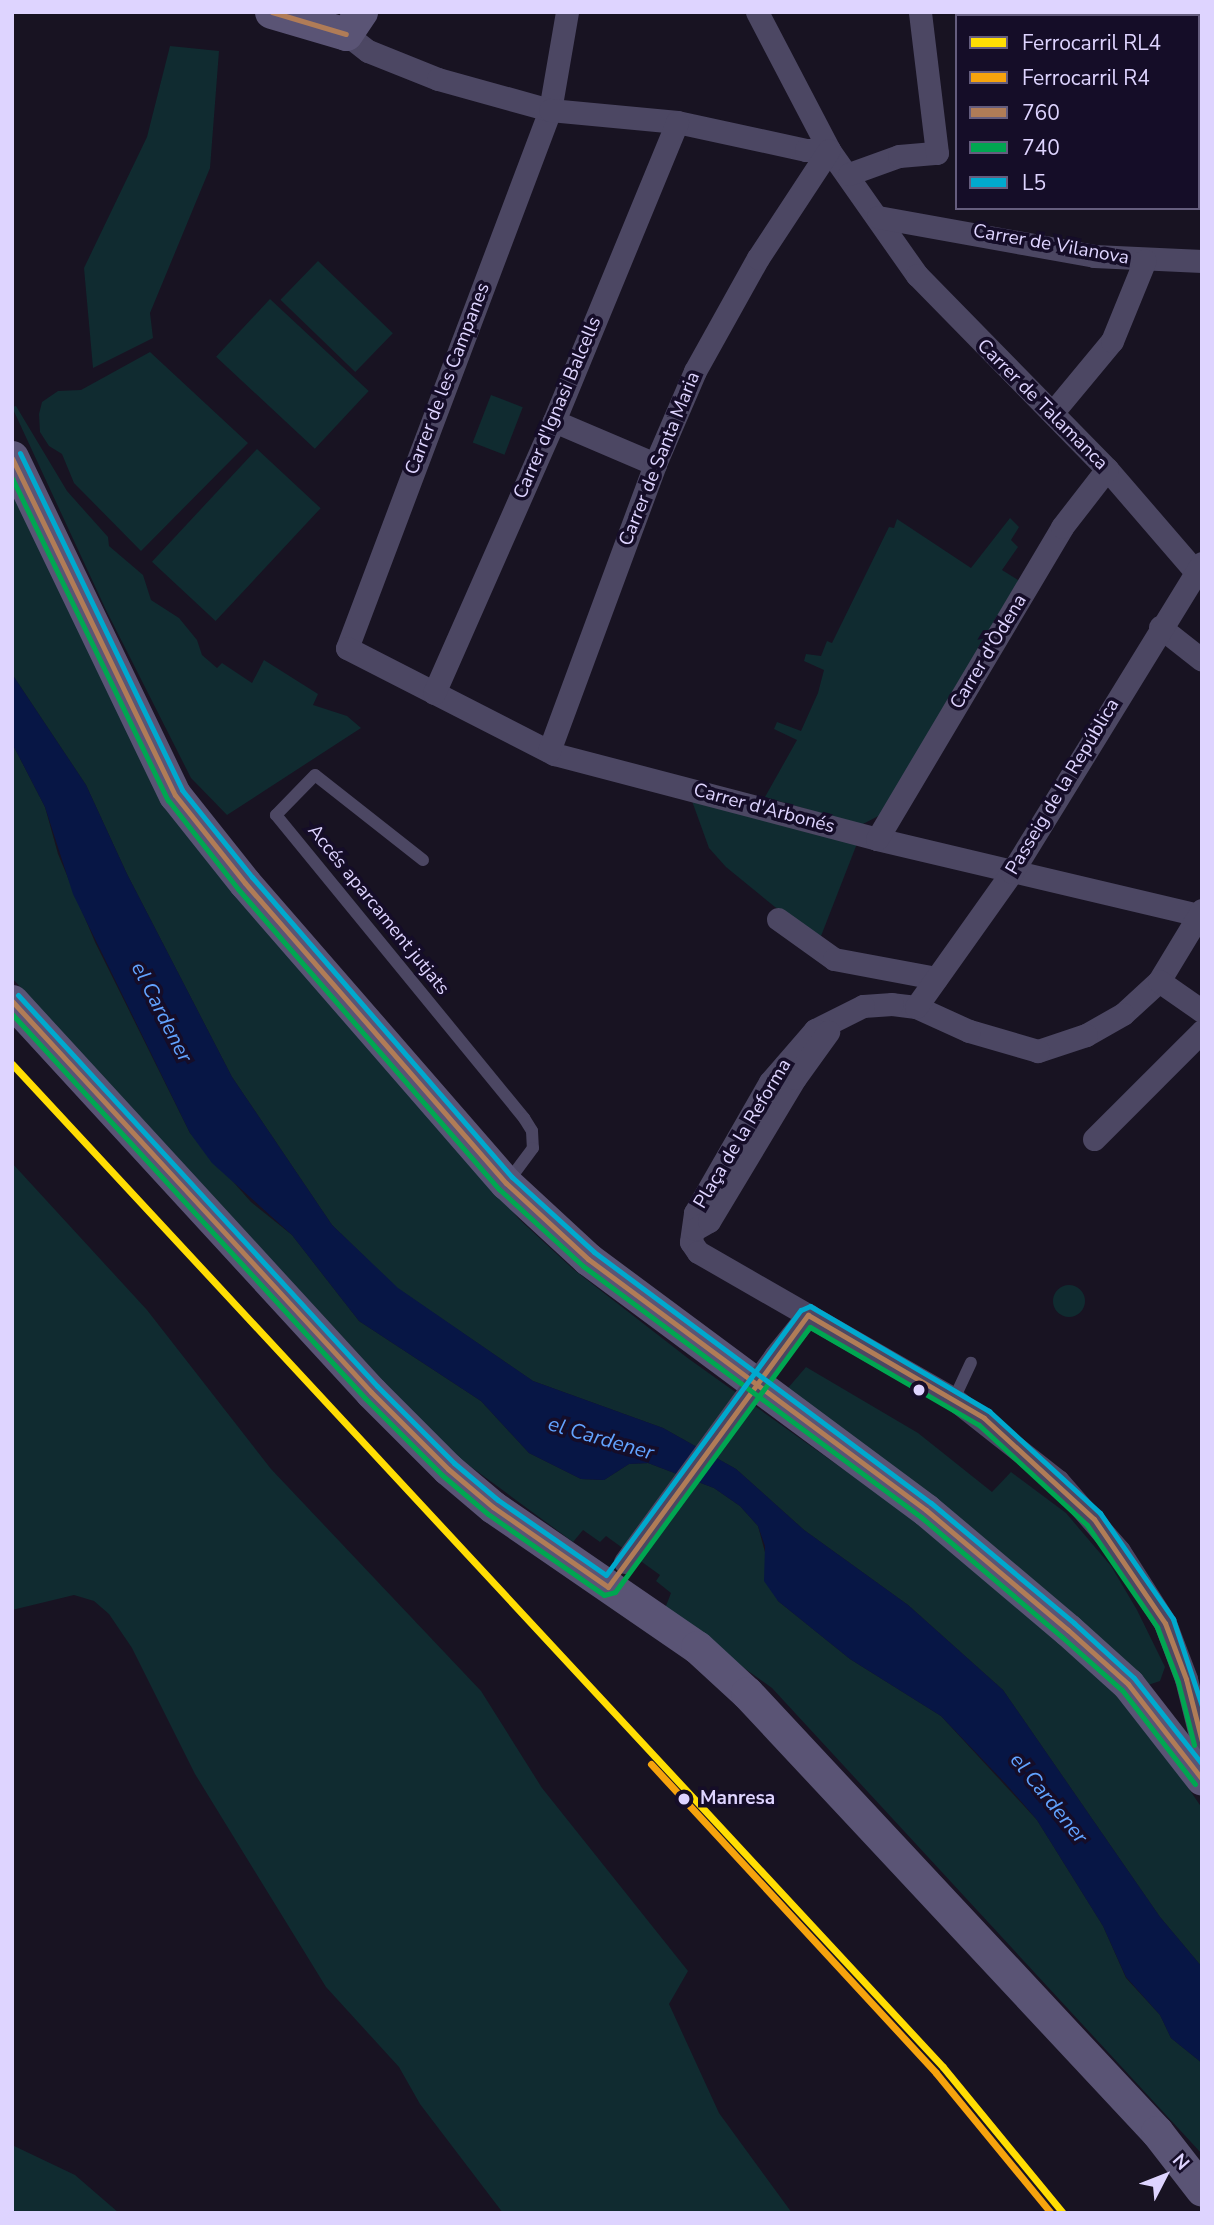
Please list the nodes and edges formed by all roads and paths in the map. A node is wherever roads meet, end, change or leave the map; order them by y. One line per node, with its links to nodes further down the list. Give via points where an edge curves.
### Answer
1 (271, 12): 5 (street)
2 (566, 12): 6 (street, Carrer de les Campanes)
3 (757, 12): 8 (street)
4 (920, 12): 9 (street)
5 (353, 23): 6 (street, via 369,51 438,79)
6 (550, 110): 7 (street); 21 (street, Carrer de les Campanes)
7 (677, 122): 8 (street, via 806,150); 15 (street, Carrer d'Ignasi Balcells)
8 (829, 150): 10 (street); 17 (street, Carrer de Santa Maria, via 787,211 713,337)
9 (947, 152): 10 (street, via 899,156)
10 (849, 174): 11 (street, Carrer de Vilanova, via 878,217)
11 (896, 227): 12 (street, Carrer de Vilanova); 14 (street, Carrer de Talamanca, via 948,310)
12 (1144, 260): 13 (street, Carrer de Vilanova); 14 (street, via 1112,341)
13 (1202, 261)
14 (1053, 412): 18 (street, Carrer de Talamanca)
15 (554, 421): 17 (street); 23 (street, Carrer d'Ignasi Balcells)
16 (12, 457): 37 (street, via 175,795 254,893)
17 (655, 464): 24 (street, Carrer de Santa Maria)
18 (1107, 469): 19 (street, Carrer de Talamanca); 25 (street, Carrer d'Òdena, via 1062,527)
19 (1199, 568): 20 (street, Passeig de la República)
20 (1160, 627): 22 (street); 27 (street, Passeig de la República)
21 (348, 648): 23 (street, Carrer d'Arbonés)
22 (1202, 660)
23 (434, 693): 24 (street, Carrer d'Arbonés)
24 (549, 751): 25 (street, Carrer d'Arbonés)
25 (877, 839): 27 (street, Carrer d'Arbonés)
26 (423, 860): 37 (lane, Accés aparcament jutjats, via 315,775 276,815 524,1118 532,1131 533,1148)
27 (1012, 872): 28 (street, Carrer d'Arbonés); 30 (street, Passeig de la República)
28 (1201, 913): 31 (street, Plaça de la Reforma)
29 (778, 919): 30 (street, via 834,959)
30 (936, 978): 33 (street, Passeig de la República)
31 (1159, 981): 33 (street, Plaça de la Reforma, via 1123,1014 1086,1035 1038,1051 970,1031); 34 (street)
32 (12, 1001): 41 (street, via 438,1460 493,1507)
33 (916, 1007): 38 (street, Plaça de la Reforma, via 874,1003 804,1038 778,1069 695,1213 692,1248)
34 (1202, 1011)
35 (1202, 1031): 36 (street)
36 (1094, 1139)
37 (506, 1183): 43 (street, via 588,1259 926,1510 1068,1630 1128,1684)
38 (808, 1315): 40 (street, Plaça de la Reforma); 41 (street, bridge)
39 (971, 1363): 40 (lane)
40 (954, 1399): 42 (street, Plaça de la Reforma, via 1058,1481 1119,1551 1165,1623 1186,1679)
41 (616, 1574): 44 (street, via 747,1693 1148,2122)
42 (1202, 1743)
43 (1202, 1779)
44 (1202, 2190)

